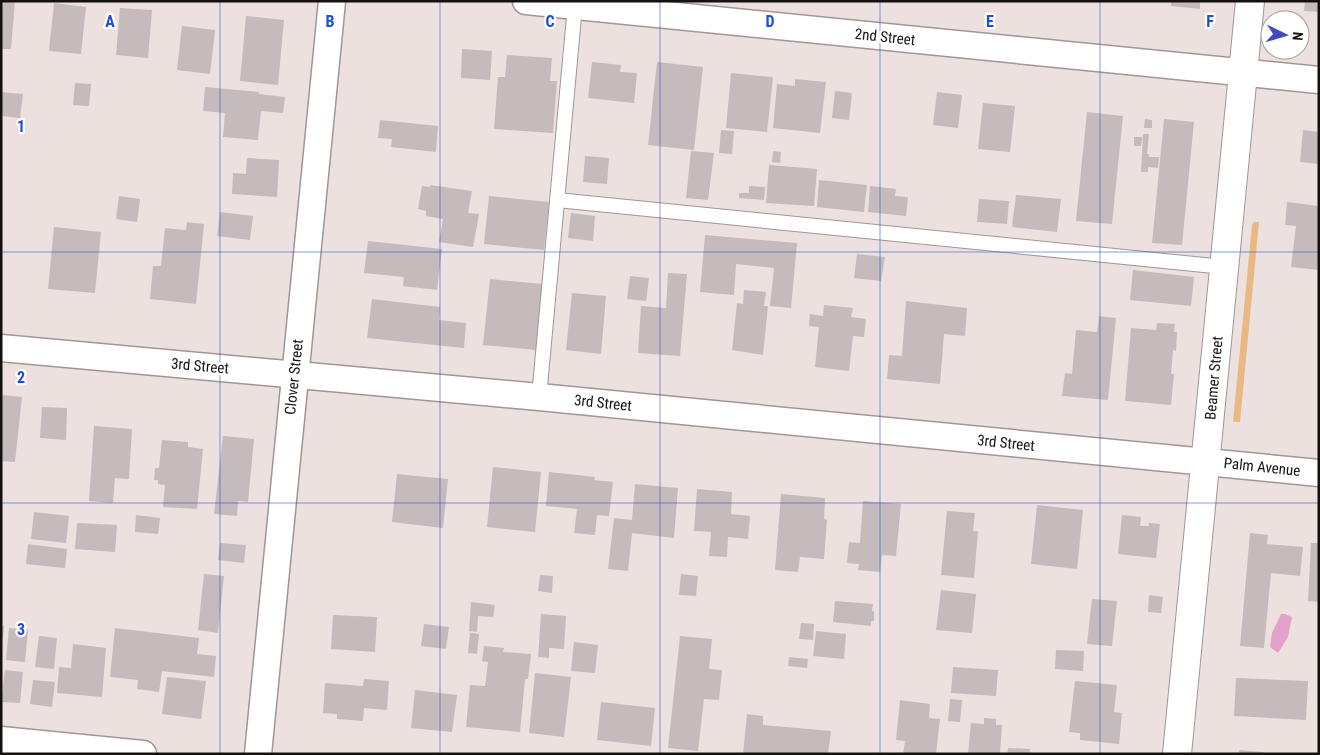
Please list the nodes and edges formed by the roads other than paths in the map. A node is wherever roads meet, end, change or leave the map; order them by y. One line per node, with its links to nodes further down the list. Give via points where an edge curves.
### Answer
1 (332, 1): 10 (street, Clover Street)
2 (526, 1): 4 (street, 2nd Street)
3 (1250, 1): 5 (street, Beamer Street)
4 (574, 6): 5 (street, 2nd Street); 7 (lane)
5 (1243, 72): 6 (street, 2nd Street); 8 (street, Beamer Street)
6 (1319, 80)
7 (557, 200): 8 (lane); 11 (lane)
8 (1224, 267): 12 (street, Beamer Street)
9 (1, 348): 10 (street, 3rd Street)
10 (295, 375): 11 (street, 3rd Street); 16 (street, Clover Street)
11 (539, 397): 12 (street, 3rd Street)
12 (1205, 462): 13 (street, Palm Avenue); 17 (street, Beamer Street)
13 (1319, 473)
14 (1, 740): 15 (street)
15 (143, 754)
16 (258, 754)
17 (1177, 754)

